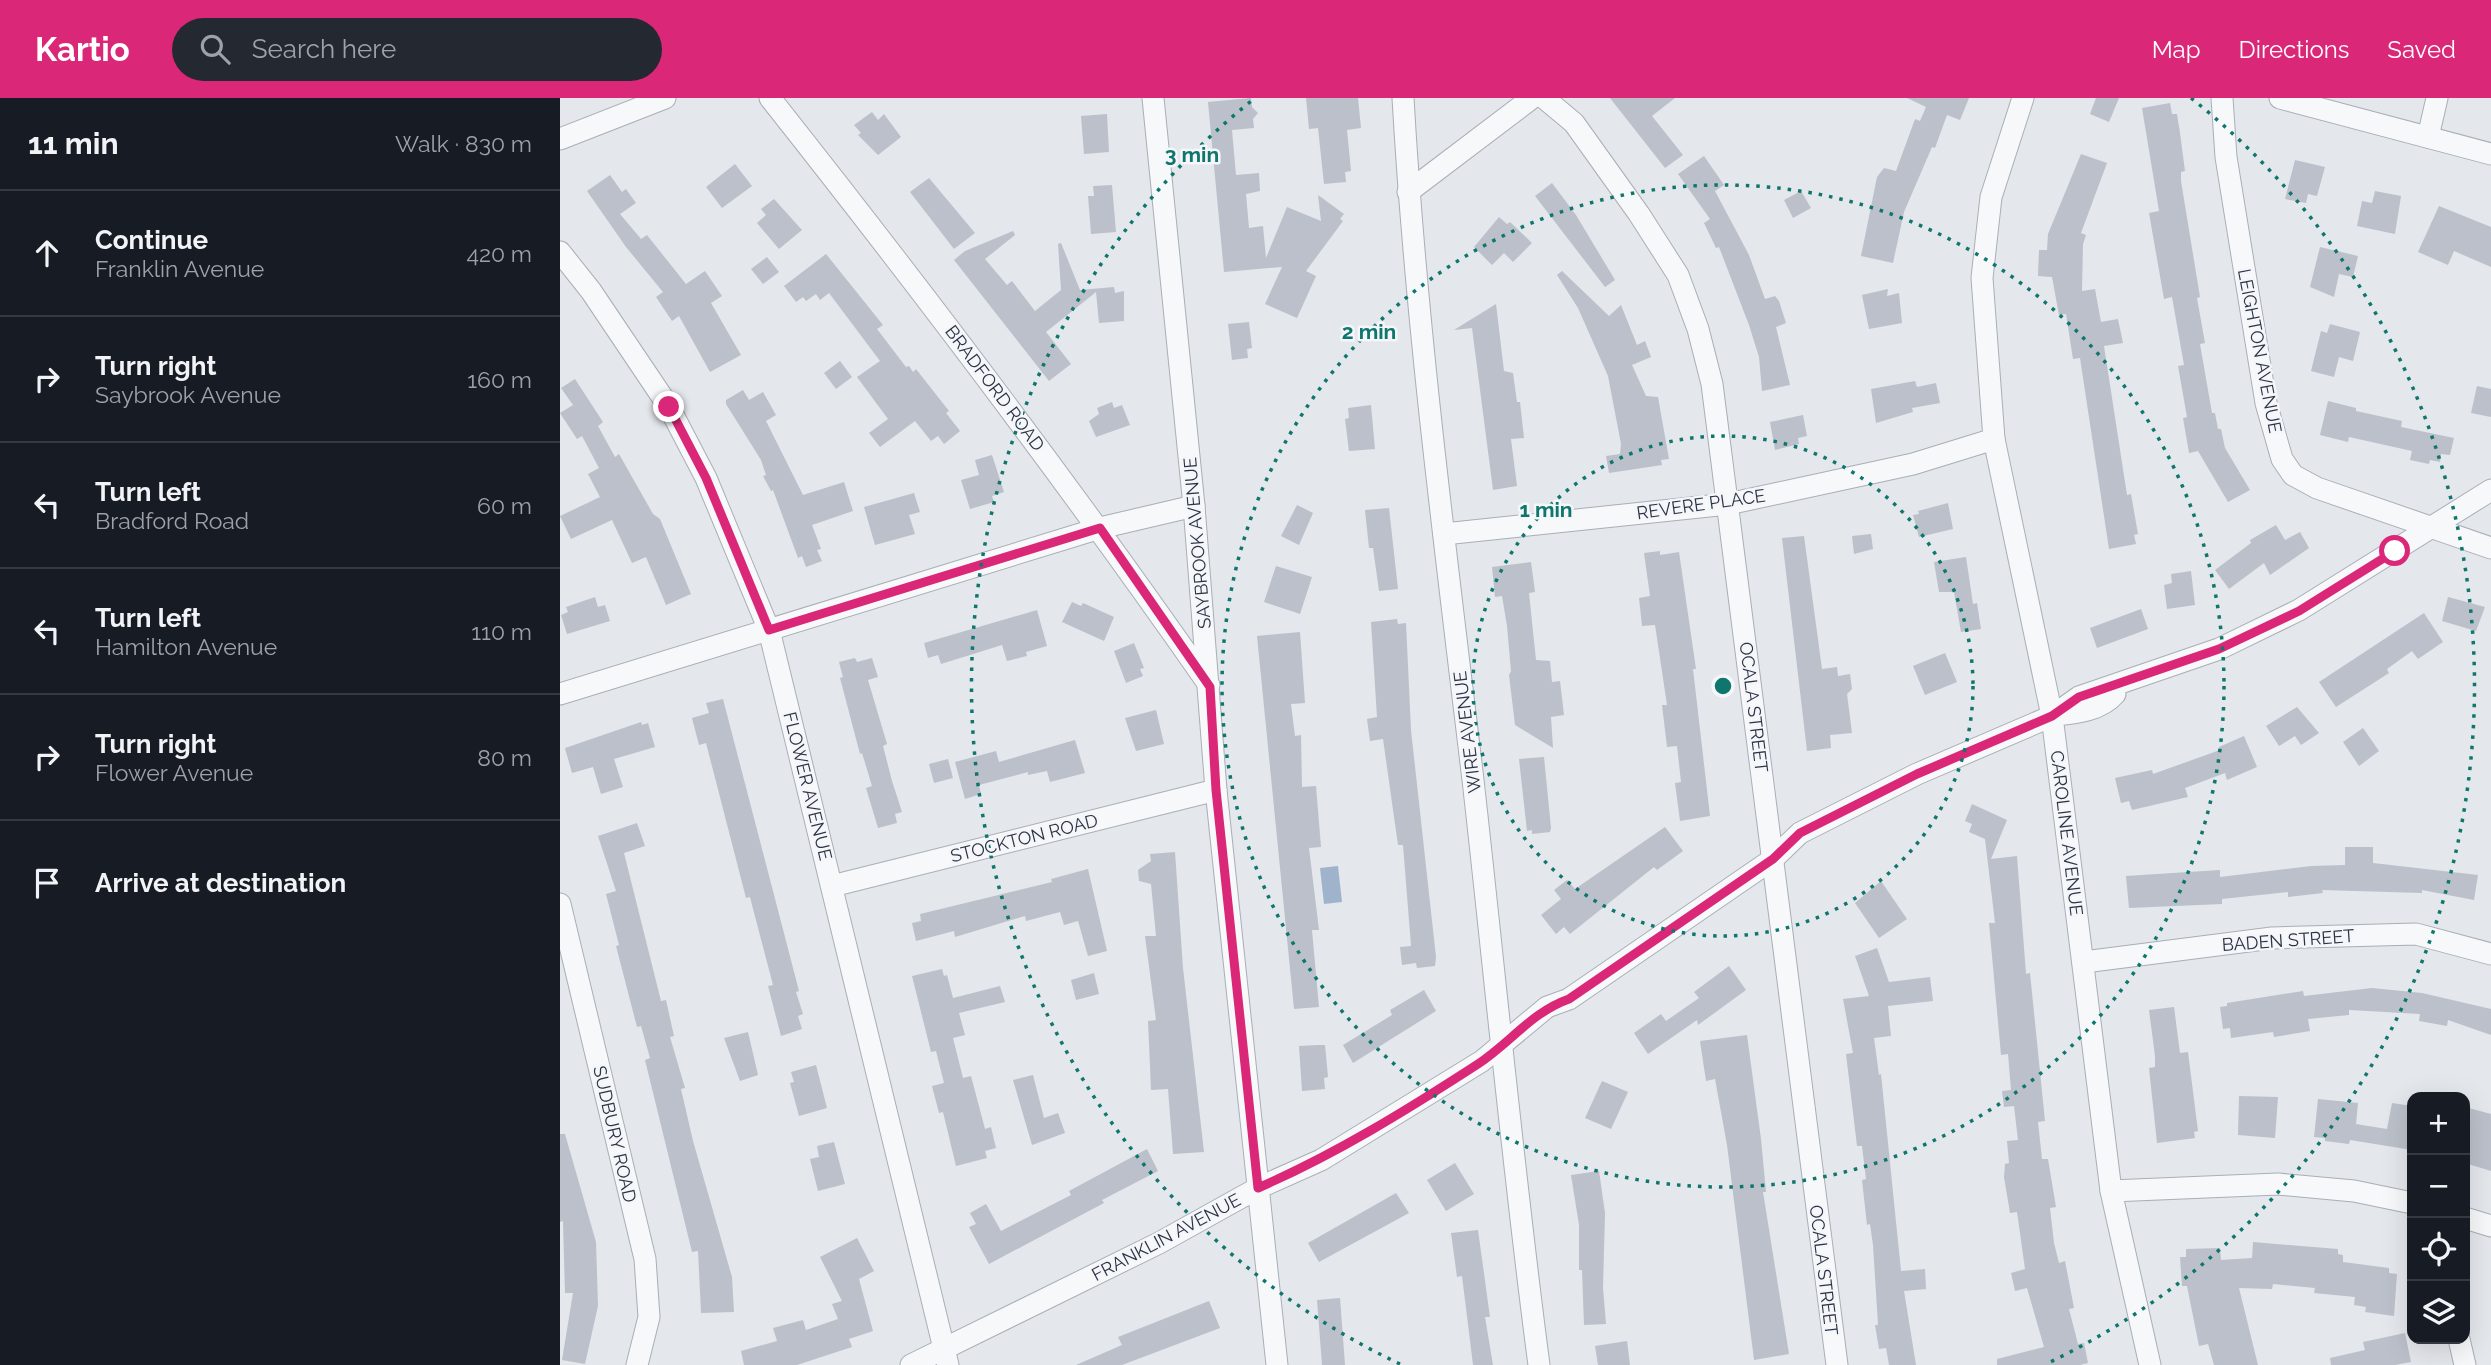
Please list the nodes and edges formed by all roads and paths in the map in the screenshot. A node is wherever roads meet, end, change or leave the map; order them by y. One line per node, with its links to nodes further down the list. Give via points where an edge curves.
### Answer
1 (665, 98): 12 (street)
2 (770, 98): 20 (street, BRADFORD ROAD, via 921,289)
3 (1153, 98): 19 (street, SAYBROOK AVENUE)
4 (1403, 98): 14 (street, WIRE AVENUE)
5 (1532, 98): 14 (street)
6 (1544, 98): 18 (street, OCALA STREET, via 1574,123 1678,275 1712,384)
7 (2024, 98): 16 (street, CAROLINE AVENUE, via 1991,197 1982,278)
8 (2222, 98): 21 (street, LEIGHTON AVENUE, via 2226,158 2266,403 2282,459 2293,475 2317,488)
9 (2280, 98): 11 (street)
10 (2437, 98): 11 (street)
11 (2428, 137): 13 (street)
12 (560, 139)
13 (2491, 154)
14 (1408, 192): 22 (street, WIRE AVENUE)
15 (560, 252): 24 (street, FLOWER AVENUE, via 669,407 706,478)
16 (1994, 439): 18 (street, REVERE PLACE, via 1913,464); 27 (street, CAROLINE AVENUE)
17 (2491, 490): 21 (street, FRANKLIN AVENUE)
18 (1728, 504): 22 (street, REVERE PLACE); 29 (street, OCALA STREET)
19 (1194, 506): 20 (street); 25 (street, SAYBROOK AVENUE)
20 (1100, 528): 24 (street); 25 (street, BRADFORD ROAD)
21 (2432, 528): 23 (street, LEIGHTON AVENUE); 27 (street, FRANKLIN AVENUE, via 2299,611 2219,649 2129,680 2109,701 2084,712)
22 (1444, 534): 34 (street, WIRE AVENUE)
23 (2491, 548)
24 (769, 630): 26 (street); 30 (street, FLOWER AVENUE)
25 (1210, 687): 28 (street, SAYBROOK AVENUE)
26 (560, 694)
27 (2052, 716): 29 (street, FRANKLIN AVENUE, via 1917,774 1800,833); 33 (street, CAROLINE AVENUE)
28 (1216, 790): 30 (street, STOCKTON ROAD); 35 (street, SAYBROOK AVENUE)
29 (1773, 859): 34 (street, FRANKLIN AVENUE, via 1569,999 1553,1021 1522,1026); 46 (street, OCALA STREET)
30 (832, 886): 41 (street, FLOWER AVENUE)
31 (560, 904): 42 (street, SUDBURY ROAD, via 645,1259 649,1317)
32 (2491, 954): 33 (street, BADEN STREET, via 2416,934 2272,938)
33 (2084, 962): 36 (street, CAROLINE AVENUE)
34 (1503, 1042): 35 (street, FRANKLIN AVENUE, via 1482,1061 1381,1125 1321,1160); 45 (street, WIRE AVENUE)
35 (1258, 1188): 41 (street, FRANKLIN AVENUE); 44 (street, SAYBROOK AVENUE)
36 (2111, 1191): 37 (street, via 2278,1184 2354,1191); 47 (street, CAROLINE AVENUE)
37 (2407, 1202)
38 (2470, 1220): 39 (street)
39 (2491, 1226)
40 (2460, 1344): 48 (street)
41 (946, 1357): 43 (street, FRANKLIN AVENUE)
42 (637, 1365)
43 (911, 1365)
44 (1277, 1365)
45 (1539, 1365)
46 (1837, 1365)
47 (2150, 1365)
48 (2465, 1365)

